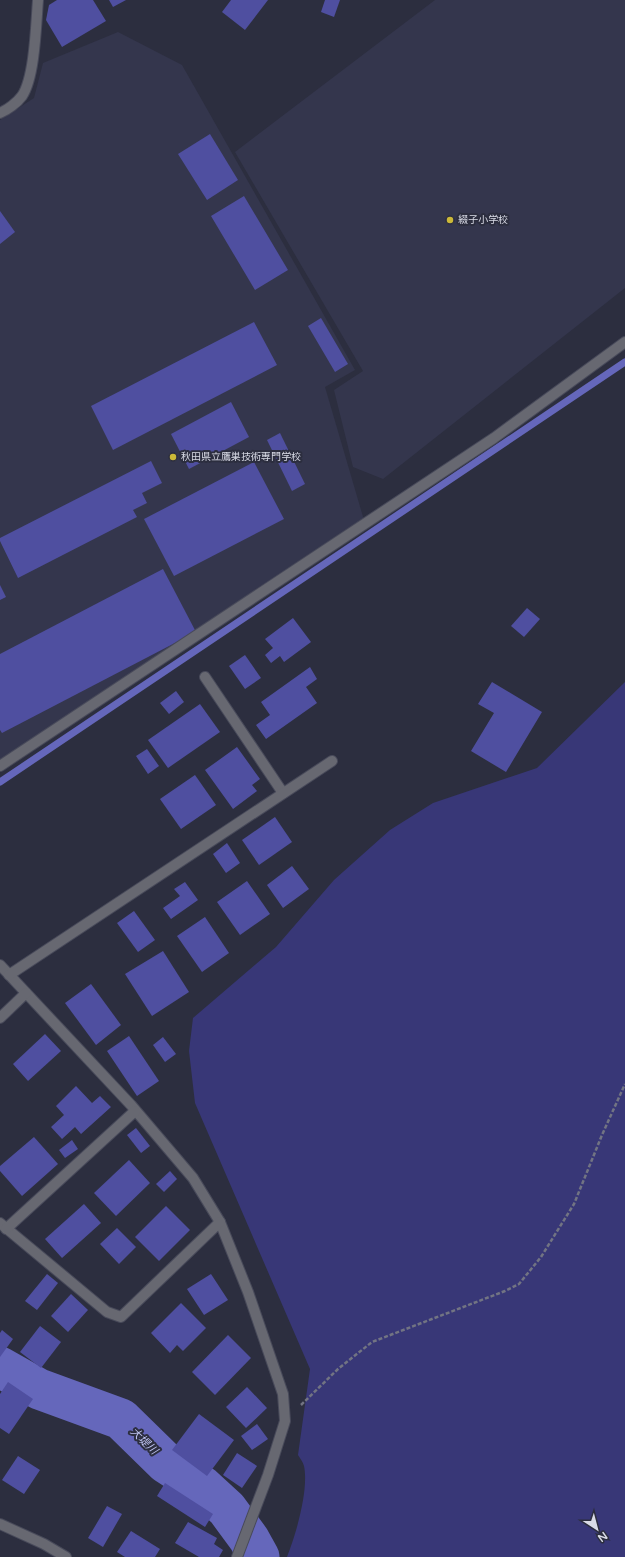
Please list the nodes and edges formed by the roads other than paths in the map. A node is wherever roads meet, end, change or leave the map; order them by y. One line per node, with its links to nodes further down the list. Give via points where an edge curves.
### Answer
1 (38, 0): 2 (street, via 29,78 22,96)
2 (0, 113)
3 (625, 342): 6 (street, via 494,438)
4 (205, 677): 7 (street)
5 (332, 761): 7 (street)
6 (0, 766)
7 (283, 793): 9 (street)
8 (0, 965): 9 (street)
9 (9, 975): 10 (street)
10 (26, 994): 11 (street); 12 (street)
11 (0, 1018)
12 (135, 1110): 13 (street, via 193,1178); 14 (street)
13 (220, 1222): 14 (street, via 121,1317 107,1312); 16 (street, via 248,1292 283,1394 285,1421 268,1476)
14 (3, 1226)
15 (0, 1524): 17 (street)
16 (239, 1553)
17 (66, 1557)

